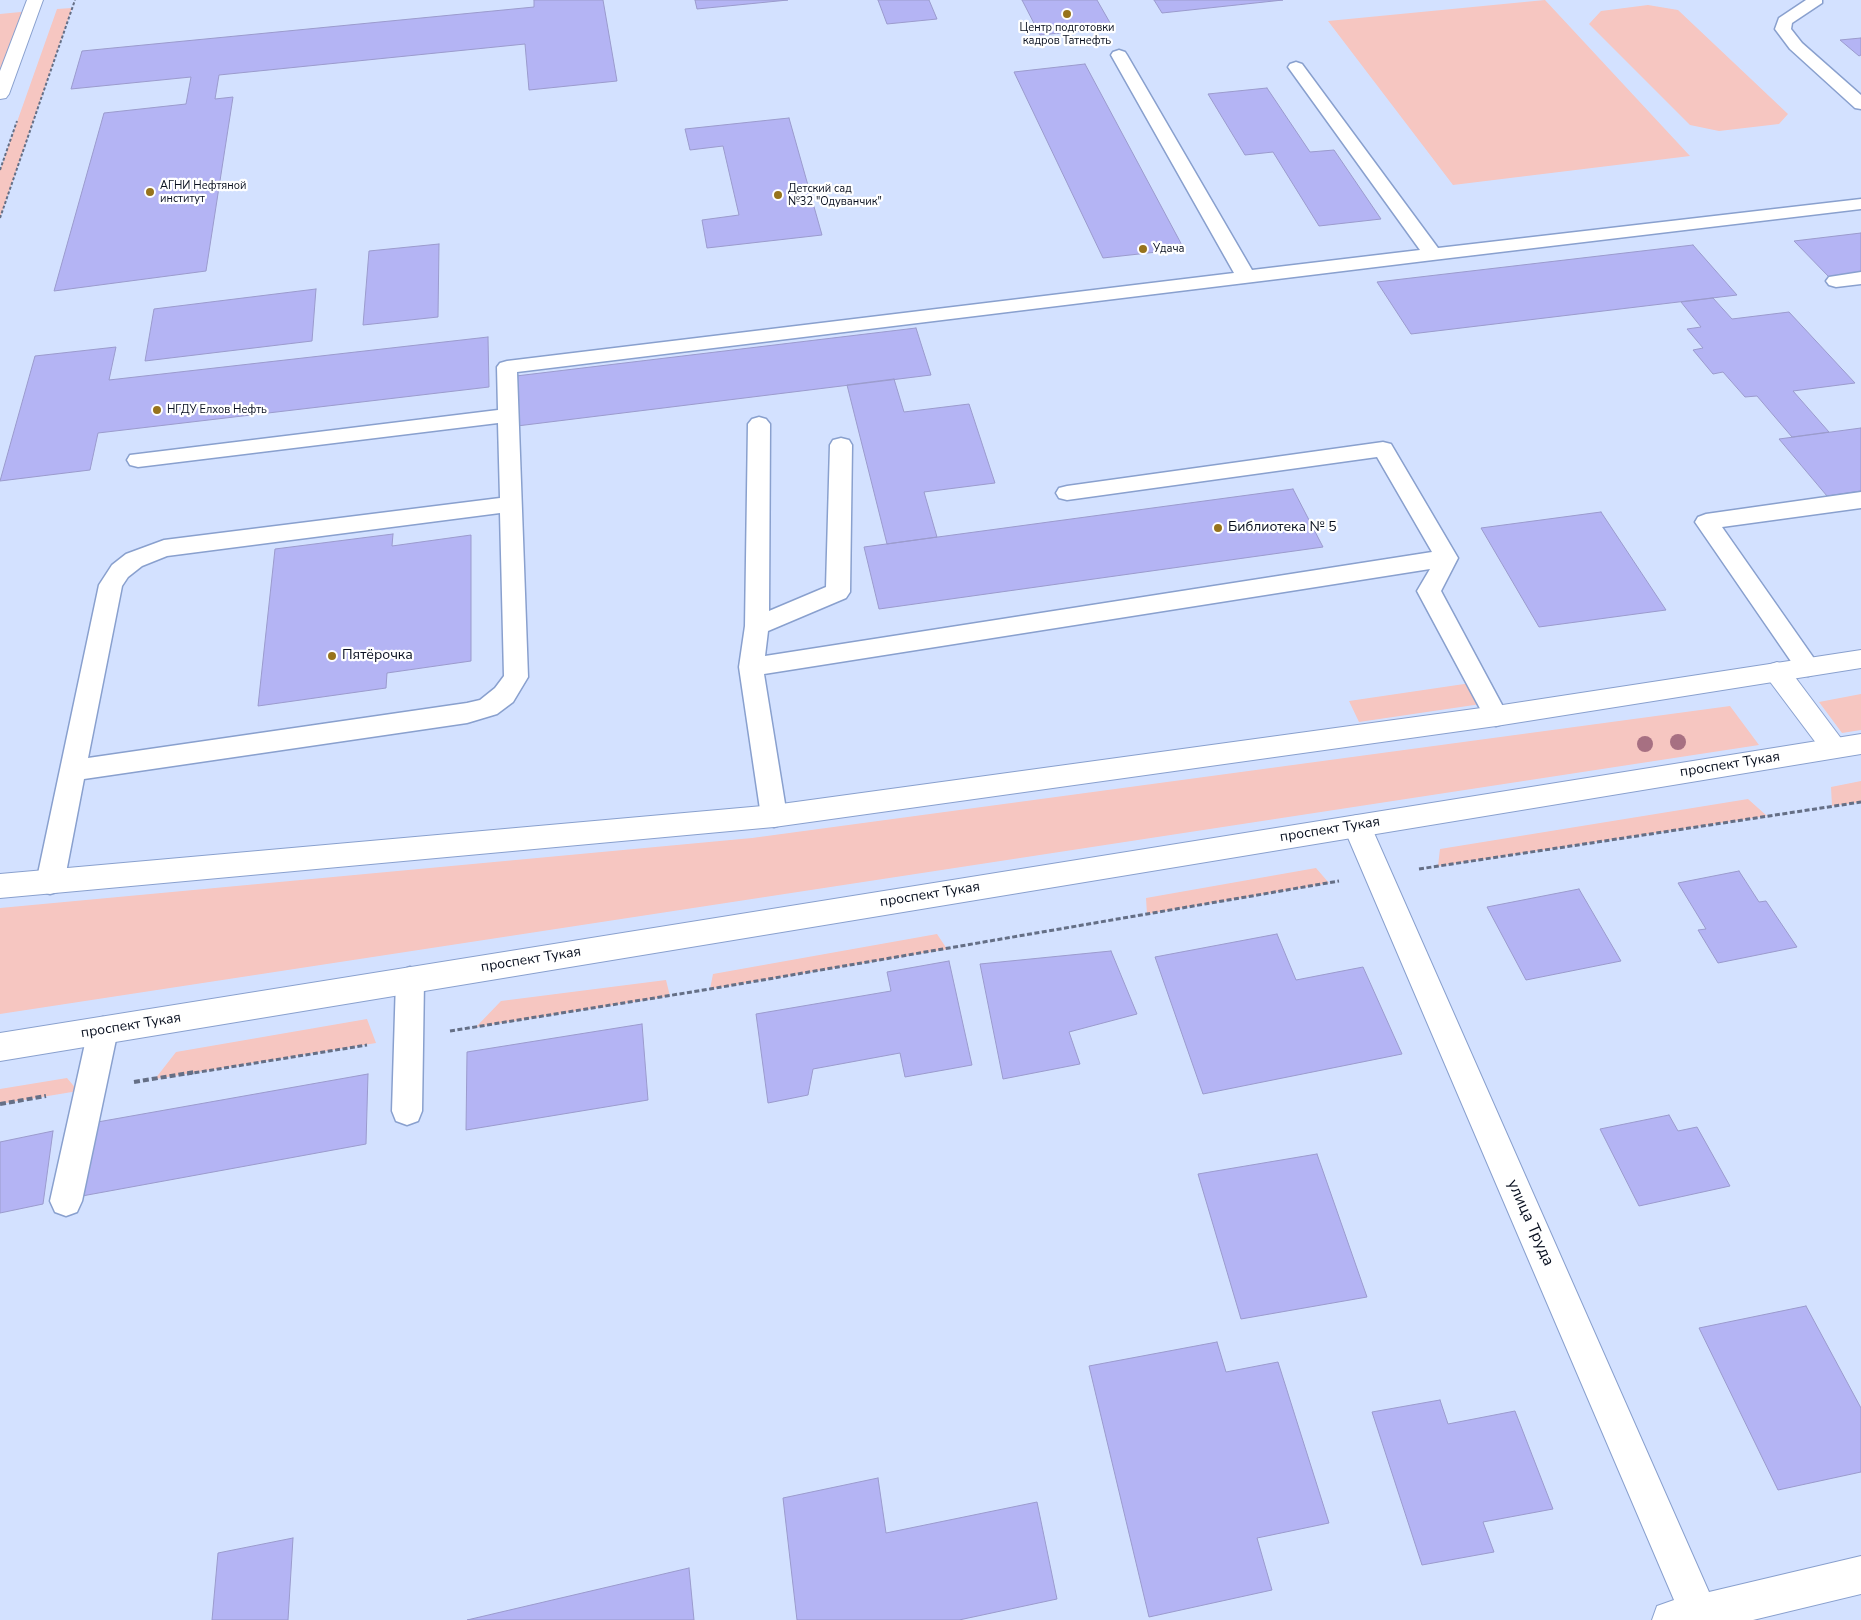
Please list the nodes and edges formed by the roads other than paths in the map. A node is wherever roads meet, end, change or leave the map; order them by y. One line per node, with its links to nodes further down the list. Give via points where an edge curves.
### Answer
1 (35, 0): 5 (main road)
2 (1814, 0): 6 (lane, via 1785,21 1783,29 1796,46)
3 (1119, 55): 9 (lane)
4 (1296, 67): 8 (lane)
5 (0, 94)
6 (1861, 104)
7 (1861, 204): 8 (lane)
8 (1433, 254): 9 (lane)
9 (1246, 277): 12 (lane, via 507,367)
10 (1861, 278): 11 (lane)
11 (1836, 281)
12 (509, 415): 15 (lane); 18 (lane)
13 (759, 424): 20 (lane)
14 (841, 445): 20 (lane, via 838,592)
15 (138, 460)
16 (1067, 493): 19 (lane, via 1384,449)
17 (1861, 500): 23 (lane, via 1706,522)
18 (511, 504): 27 (lane, via 164,548 134,560 120,571 111,585); 27 (lane, via 516,677 504,695 488,707 467,713)
19 (1447, 558): 22 (lane); 25 (lane, via 1429,591)
20 (757, 626): 22 (lane)
21 (1861, 659): 23 (main road)
22 (751, 667): 28 (lane)
23 (1808, 667): 24 (main road)
24 (1777, 672): 25 (main road); 26 (main road)
25 (1496, 716): 28 (main road)
26 (1848, 746): 29 (main road, проспект Тукая)
27 (73, 770): 30 (lane)
28 (774, 816): 30 (main road)
29 (1357, 826): 32 (main road, проспект Тукая); 38 (main road, улица Труда)
30 (50, 883): 31 (main road)
31 (0, 886)
32 (410, 980): 33 (main road, проспект Тукая); 35 (lane)
33 (103, 1030): 34 (main road, проспект Тукая); 36 (lane)
34 (0, 1047)
35 (407, 1111)
36 (66, 1201)
37 (1861, 1575): 38 (main road)
38 (1691, 1618)

